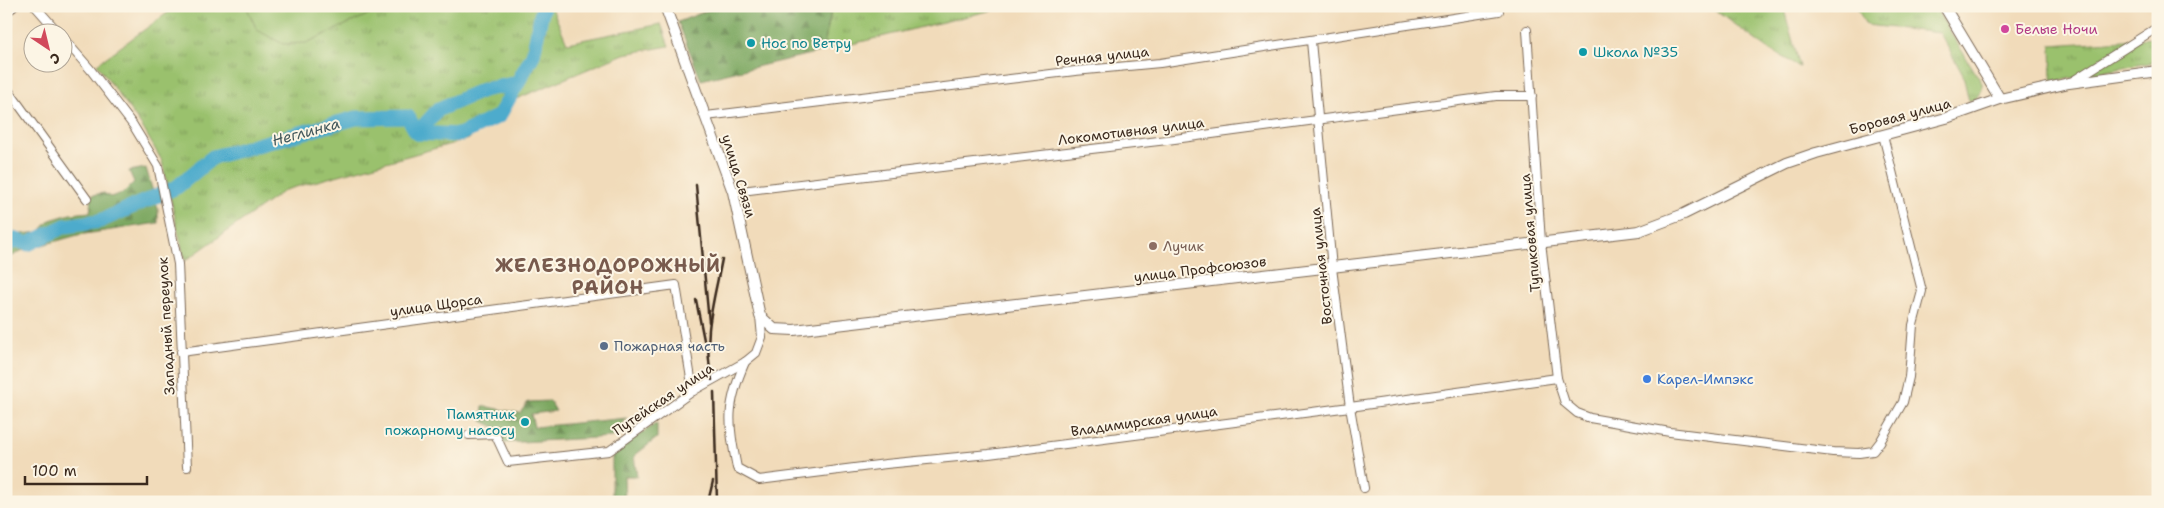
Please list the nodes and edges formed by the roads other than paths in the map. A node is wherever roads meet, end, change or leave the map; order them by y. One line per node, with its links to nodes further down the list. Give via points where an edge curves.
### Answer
1 (13, 6): 5 (main road)
2 (35, 6): 7 (street)
3 (1944, 6): 16 (main road)
4 (666, 10): 17 (main road, улица Связи)
5 (6, 11)
6 (1499, 11): 10 (street, Речная улица)
7 (49, 22)
8 (2158, 27): 13 (street, Боровая улица)
9 (1527, 30): 15 (street, Тупиковая улица)
10 (1310, 41): 17 (street, Речная улица, via 1160,63); 18 (street, Восточная улица)
11 (72, 48): 26 (street, Западный переулок, via 133,125 158,166 178,264)
12 (2158, 71): 13 (main road)
13 (2069, 84): 16 (main road, Боровая улица)
14 (6, 87): 21 (street)
15 (1532, 96): 18 (street, Локомотивная улица, via 1496,96); 23 (street, Тупиковая улица)
16 (2000, 99): 19 (main road, Боровая улица)
17 (706, 116): 20 (main road, улица Связи)
18 (1319, 120): 20 (street, Локомотивная улица); 24 (street, Восточная улица)
19 (1883, 136): 22 (main road, Боровая улица, via 1787,163 1684,214); 28 (street, Тупиковая улица, via 1922,291 1903,402 1873,450 1833,452 1670,432 1590,418 1577,414 1565,404)
20 (733, 192): 25 (main road, улица Связи)
21 (86, 199)
22 (1647, 228): 23 (main road, улица Профсоюзов)
23 (1542, 242): 24 (main road, улица Профсоюзов); 28 (street, Тупиковая улица)
24 (1332, 268): 25 (main road, улица Профсоюзов, via 794,330 774,329); 30 (street, Восточная улица)
25 (760, 316): 27 (street, Путейская улица, via 762,337 756,353)
26 (181, 352): 29 (street, улица Щорса, via 676,284); 32 (street, Западный переулок)
27 (745, 362): 29 (street, Путейская улица); 30 (street, Владимирская улица, via 732,396 730,428 737,468 759,480)
28 (1557, 378): 30 (street, Владимирская улица)
29 (693, 391): 31 (street, Путейская улица, via 609,451 508,462 494,434)
30 (1350, 407): 33 (street, Восточная улица)
31 (470, 435)
32 (187, 466)
33 (1364, 488)

